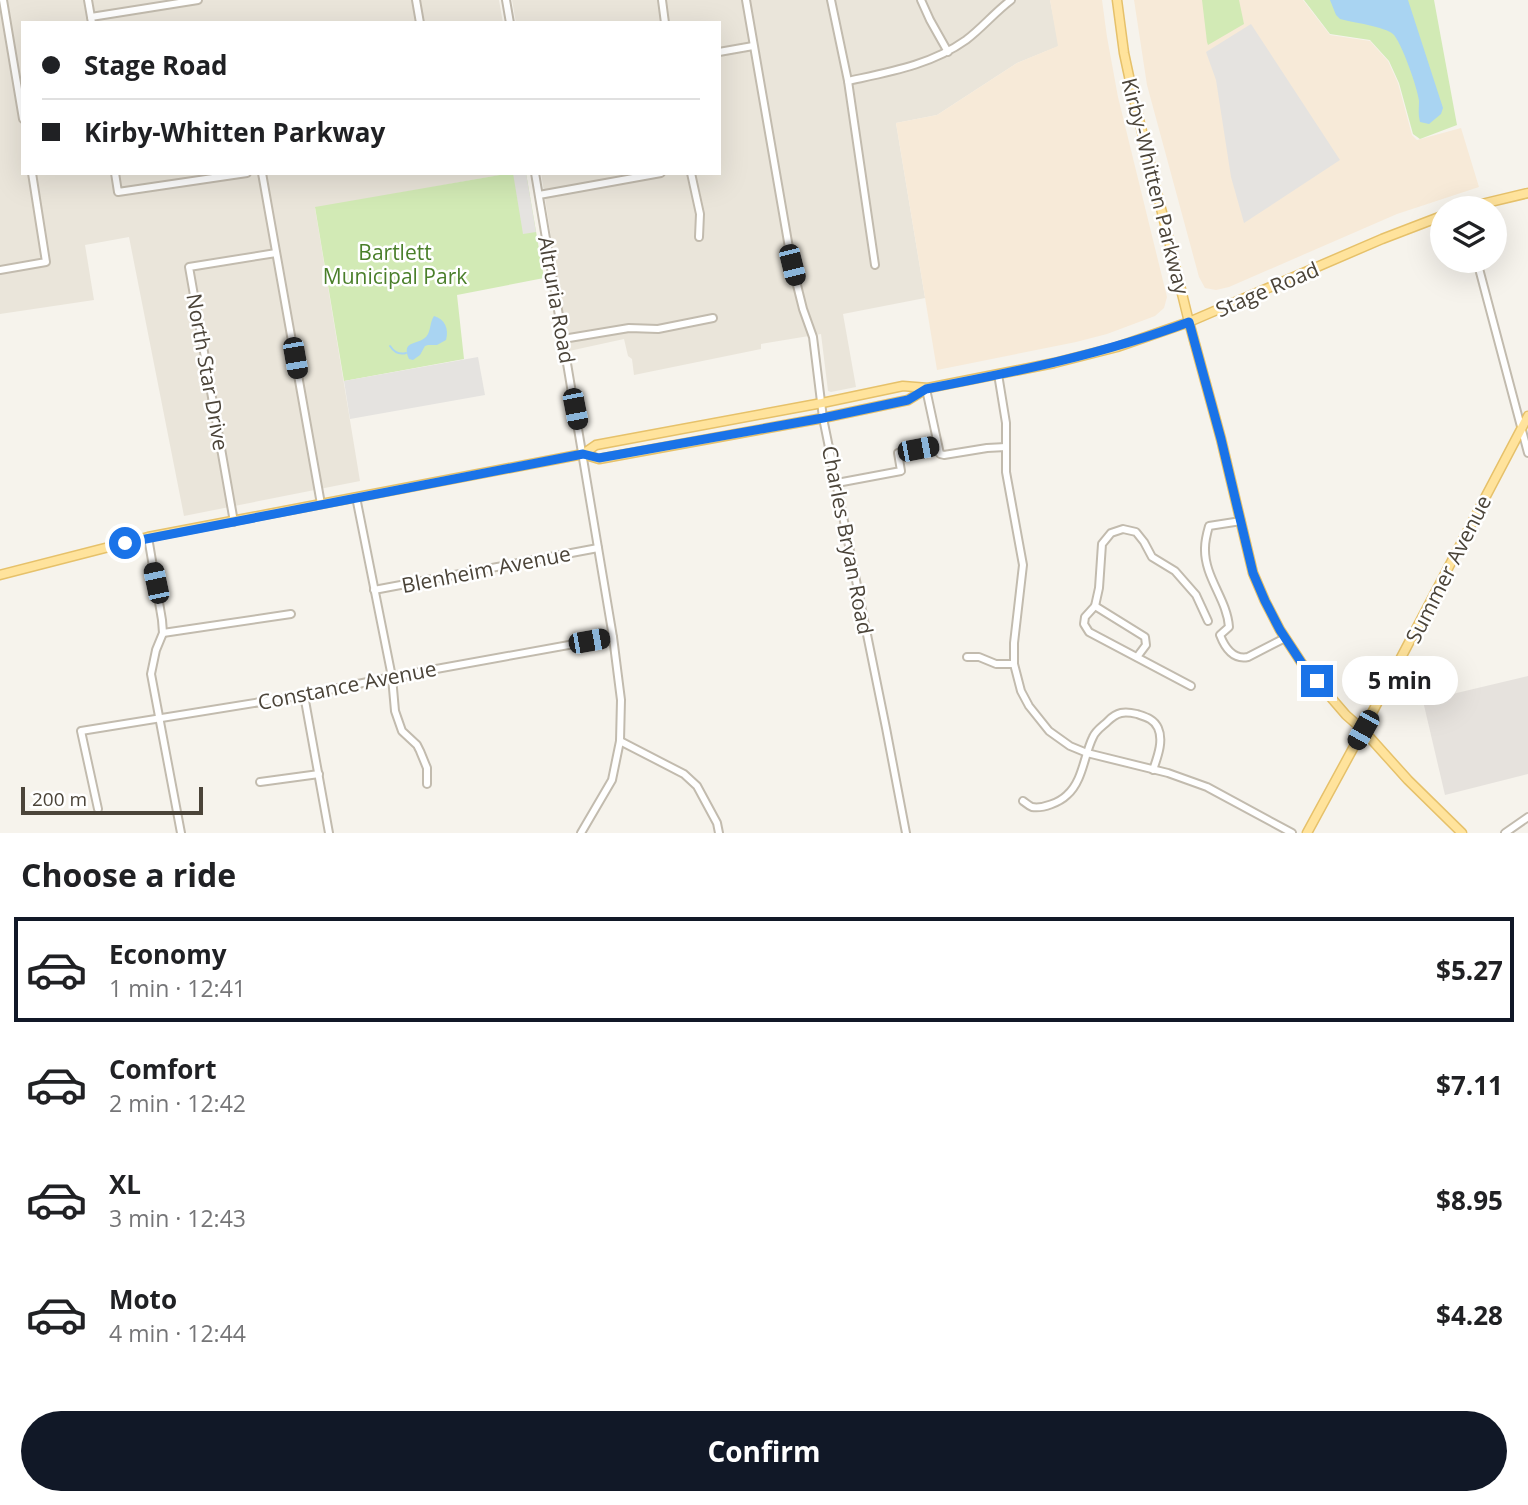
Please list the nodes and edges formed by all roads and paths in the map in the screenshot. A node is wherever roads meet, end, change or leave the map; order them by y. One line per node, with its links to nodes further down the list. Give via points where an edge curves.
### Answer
1 (3, 0): 20 (street)
2 (88, 0): 12 (street)
3 (198, 0): 12 (street)
4 (416, 0): 13 (street)
5 (506, 0): 14 (street)
6 (662, 0): 15 (street)
7 (746, 0): 16 (street, Charles Bryan Road)
8 (831, 0): 19 (street)
9 (921, 0): 18 (street)
10 (1011, 0): 18 (street)
11 (1117, 0): 40 (main road, Kirby-Whitten Parkway, via 1133,95)
12 (92, 20)
13 (420, 21)
14 (510, 21)
15 (665, 21)
16 (753, 46): 17 (street); 44 (street, Charles Bryan Road, via 792,265 813,337)
17 (721, 52)
18 (948, 52): 19 (street)
19 (848, 81): 36 (street)
20 (21, 107)
21 (32, 175): 37 (street, via 46,262)
22 (115, 175): 23 (street, via 118,192)
23 (233, 175)
24 (262, 175): 35 (street)
25 (535, 175): 31 (street, Altruria Road)
26 (614, 175): 29 (street)
27 (650, 175): 29 (street)
28 (691, 175): 34 (street, via 700,214)
29 (615, 181): 31 (street)
30 (1528, 193): 32 (main road)
31 (539, 195): 41 (street, Altruria Road)
32 (1507, 198)
33 (1430, 221): 40 (main road, Stage Road)
34 (699, 237)
35 (276, 253): 56 (street); 58 (street, North Star Drive, via 189,267)
36 (875, 265)
37 (0, 270)
38 (1480, 273): 48 (street)
39 (713, 318): 41 (street)
40 (1189, 322): 42 (main road, Stage Road, via 1107,350); 57 (main road, Kirby-Whitten Parkway)
41 (564, 339): 53 (street, Altruria Road)
42 (998, 374): 43 (main road, Stage Road); 51 (street)
43 (926, 389): 44 (main road, Stage Road, via 903,386); 46 (main road, Stage Road, via 908,400); 50 (street)
44 (822, 403): 46 (street, Charles Bryan Road); 47 (main road, Stage Road)
45 (1528, 416): 48 (main road, Summer Avenue)
46 (823, 418): 49 (main road, Stage Road); 54 (street, Charles Bryan Road)
47 (707, 424): 49 (main road); 53 (main road, Stage Road, via 596,444)
48 (1521, 427): 52 (street); 78 (main road, Summer Avenue)
49 (710, 439): 53 (main road, Stage Road, via 599,458)
50 (938, 446): 51 (street, via 944,455); 54 (street, via 898,453 901,471)
51 (1006, 447): 73 (street, via 1023,565)
52 (1528, 453)
53 (583, 454): 55 (main road, Stage Road); 60 (street, Altruria Road)
54 (837, 484): 92 (street, Charles Bryan Road)
55 (356, 498): 56 (main road, Stage Road); 62 (street)
56 (321, 504): 58 (main road, Stage Road)
57 (1241, 521): 68 (street, via 1209,526 1208,567 1228,617 1229,627); 70 (main road, Kirby-Whitten Parkway, via 1253,573)
58 (234, 522): 59 (main road, Stage Road)
59 (148, 537): 61 (main road, Stage Road); 67 (street)
60 (598, 548): 62 (street, Blenheim Avenue); 69 (street, Altruria Road)
61 (0, 575)
62 (374, 590): 74 (street)
63 (1095, 606): 65 (street, via 1102,544 1111,533 1123,529 1136,532 1152,557 1175,570 1196,595); 72 (street, via 1145,637 1146,645); 72 (street, via 1084,624 1089,632)
64 (291, 614): 67 (street)
65 (1208, 621)
66 (1213, 629): 68 (street)
67 (163, 633): 77 (street, via 151,674)
68 (1220, 635): 70 (street, via 1225,646 1241,658)
69 (613, 637): 74 (street, Constance Avenue); 79 (street, Altruria Road, via 621,700)
70 (1285, 638): 78 (main road, Kirby-Whitten Parkway, via 1311,675)
71 (967, 657): 73 (street)
72 (1137, 657): 75 (street)
73 (1014, 664): 80 (street, via 1024,699 1042,723 1058,738)
74 (392, 677): 76 (street, Constance Avenue); 84 (street, via 395,711 402,731 420,751)
75 (1191, 686)
76 (304, 695): 77 (street, Constance Avenue); 82 (street)
77 (159, 718): 86 (street, Constance Avenue, via 81,732); 88 (street)
78 (1363, 730): 94 (main road, Summer Avenue); 95 (main road, Kirby-Whitten Parkway)
79 (620, 741): 90 (street, Altruria Road, via 612,780); 91 (street, via 684,774 697,786)
80 (1087, 753): 81 (street); 81 (street, via 1096,732 1113,716 1129,712 1149,718 1158,728 1160,742); 85 (street, via 1067,796 1043,806)
81 (1153, 770): 93 (street, via 1207,787)
82 (319, 774): 83 (street); 89 (street)
83 (260, 782)
84 (427, 784)
85 (1023, 801)
86 (98, 809)
87 (1528, 817): 96 (street)
88 (181, 833)
89 (329, 833)
90 (581, 833)
91 (719, 833)
92 (906, 833)
93 (1292, 833)
94 (1307, 833)
95 (1462, 833)
96 (1505, 833)

